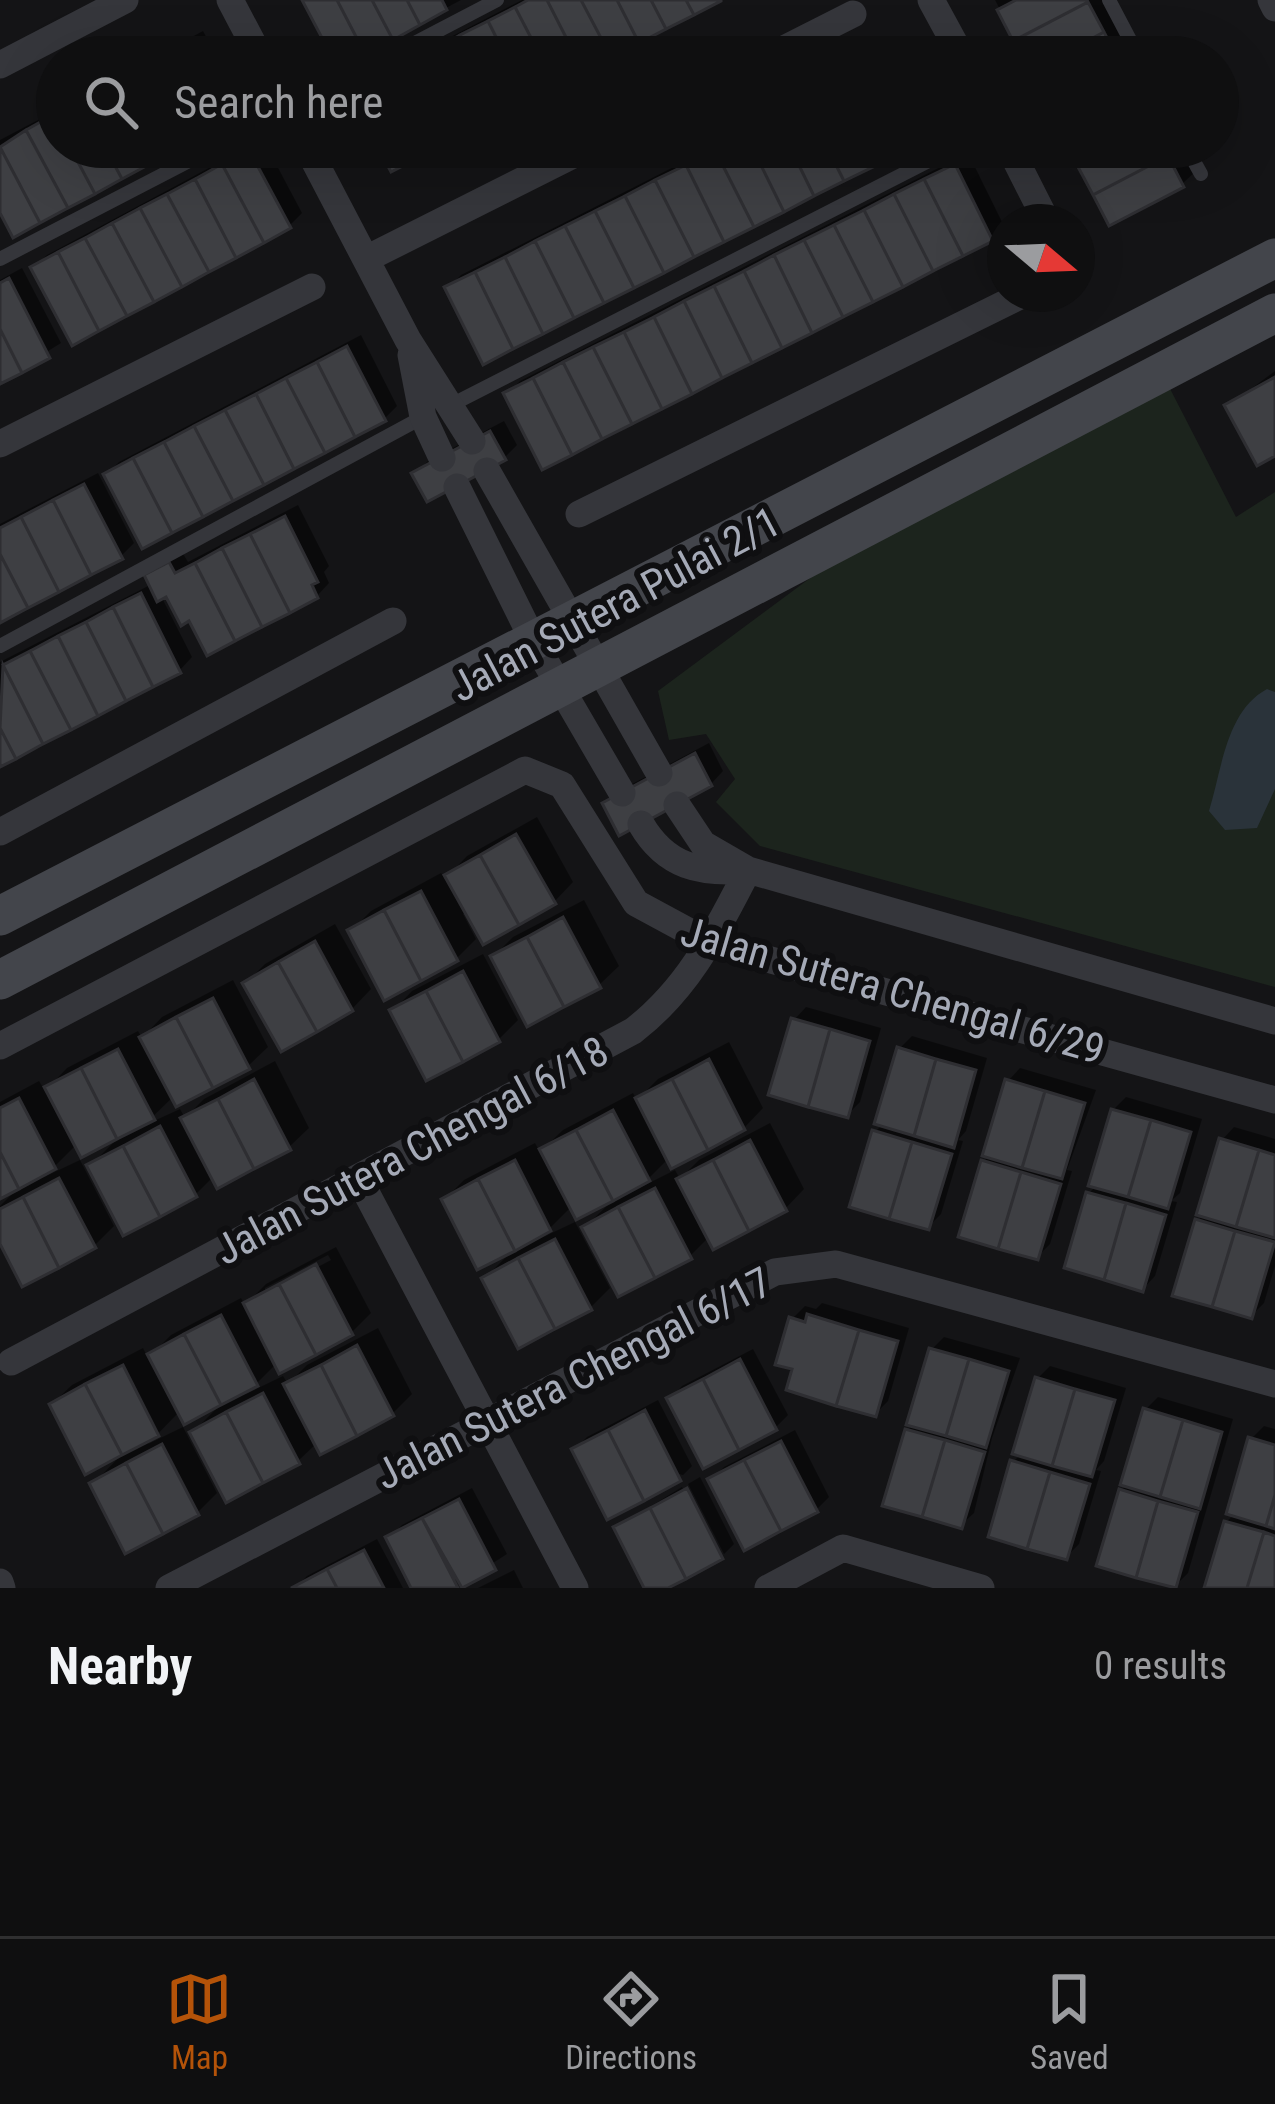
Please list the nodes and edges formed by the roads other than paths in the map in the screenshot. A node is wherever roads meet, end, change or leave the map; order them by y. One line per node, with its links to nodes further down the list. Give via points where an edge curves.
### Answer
1 (125, 0): 7 (street)
2 (230, 0): 8 (street)
3 (497, 0): 9 (lane)
4 (932, 0): 11 (street)
5 (1109, 0): 12 (lane)
6 (853, 14): 10 (street)
7 (56, 36)
8 (249, 36)
9 (428, 36)
10 (809, 36)
11 (951, 36)
12 (1128, 36)
13 (36, 46): 14 (street)
14 (0, 65)
15 (175, 168): 24 (lane)
16 (318, 168): 25 (street)
17 (548, 168): 25 (street)
18 (915, 168): 30 (lane)
19 (1020, 168): 22 (street)
20 (1198, 168): 21 (lane)
21 (1201, 174)
22 (1038, 204)
23 (1275, 258): 39 (main road, Jalan Sutera Pulai 2/1)
24 (0, 259)
25 (366, 260): 29 (street)
26 (312, 286): 33 (street)
27 (988, 312): 37 (street)
28 (1275, 314): 42 (main road, Jalan Sutera Pulai 2/1)
29 (408, 340): 30 (street); 31 (street)
30 (451, 405): 32 (street)
31 (423, 417): 34 (street); 41 (lane)
32 (472, 441)
33 (0, 444)
34 (442, 458)
35 (487, 471): 39 (street)
36 (457, 487): 40 (street)
37 (579, 514)
38 (393, 621): 48 (street)
39 (573, 622): 40 (main road, Jalan Sutera Pulai 2/1); 42 (street)
40 (534, 642): 43 (street); 50 (main road, Jalan Sutera Pulai 2/1)
41 (0, 646)
42 (598, 667): 43 (main road, Jalan Sutera Pulai 2/1); 44 (street)
43 (560, 687): 45 (street); 52 (main road, Jalan Sutera Pulai 2/1)
44 (658, 773)
45 (622, 793)
46 (677, 806): 49 (street, via 704,844)
47 (641, 824): 49 (street, via 670,859 713,873)
48 (0, 832)
49 (748, 870): 51 (street, Jalan Sutera Chengal 6/18); 53 (street)
50 (0, 916)
51 (710, 943): 54 (street, Jalan Sutera Chengal 6/29, via 636,903 562,785 525,770); 55 (street, Jalan Sutera Chengal 6/29); 56 (street, Jalan Sutera Chengal 6/18, via 667,1005 633,1031)
52 (0, 980)
53 (1275, 1021)
54 (0, 1046)
55 (1275, 1100)
56 (359, 1179): 57 (street, Jalan Sutera Chengal 6/18); 59 (street)
57 (10, 1362)
58 (1275, 1384): 59 (street, Jalan Sutera Chengal 6/17, via 836,1264 775,1272)
59 (487, 1418): 60 (street, Jalan Sutera Chengal 6/17); 61 (street)
60 (169, 1588)
61 (575, 1588)
62 (768, 1588): 63 (street, via 843,1548)
63 (981, 1588)

